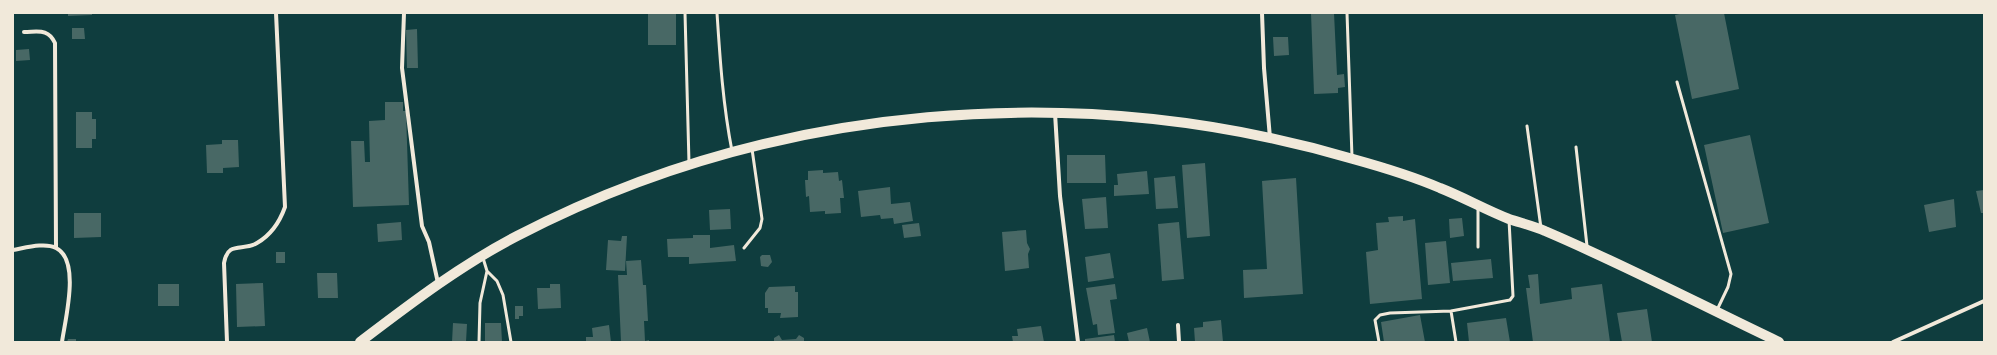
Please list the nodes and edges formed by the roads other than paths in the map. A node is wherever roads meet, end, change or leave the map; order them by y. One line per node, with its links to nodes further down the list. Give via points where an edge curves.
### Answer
1 (276, 13): 33 (street, via 285,207 281,219 257,244 230,250 226,254 224,263)
2 (404, 13): 27 (street, via 402,68 422,226 429,242)
3 (686, 13): 16 (lane)
4 (717, 13): 14 (lane, via 720,68)
5 (1262, 13): 11 (street)
6 (1346, 13): 15 (lane)
7 (24, 32): 21 (street, via 47,32 55,43)
8 (1677, 82): 30 (lane, via 1731,274)
9 (1055, 113): 11 (main road, via 1153,118); 13 (main road, via 970,114 895,119 795,136); 37 (street, via 1060,196)
10 (1527, 126): 19 (lane)
11 (1270, 138): 15 (main road)
12 (1576, 147): 24 (lane)
13 (752, 148): 14 (main road); 22 (lane, via 762,219 760,228)
14 (732, 152): 16 (main road)
15 (1352, 158): 17 (main road, via 1437,187)
16 (689, 166): 25 (main road, via 582,205 516,236)
17 (1478, 205): 18 (main road); 20 (lane)
18 (1509, 218): 19 (main road); 29 (lane, via 1512,298)
19 (1541, 229): 24 (main road)
20 (1478, 247)
21 (56, 248): 23 (street, via 49,246); 32 (street, via 65,257 70,282)
22 (744, 248)
23 (13, 250)
24 (1587, 250): 30 (main road)
25 (482, 256): 26 (lane); 27 (main road)
26 (487, 271): 35 (lane, via 480,303); 36 (lane, via 497,281 503,295)
27 (438, 283): 34 (main road)
28 (1984, 301): 42 (street)
29 (1451, 311): 39 (lane, via 1380,315 1375,320); 40 (lane)
30 (1716, 312): 41 (main road)
31 (1178, 325): 38 (street)
32 (62, 342)
33 (228, 342)
34 (360, 342)
35 (478, 342)
36 (511, 342)
37 (1078, 342)
38 (1179, 342)
39 (1379, 342)
40 (1456, 342)
41 (1779, 342)
42 (1893, 342)

